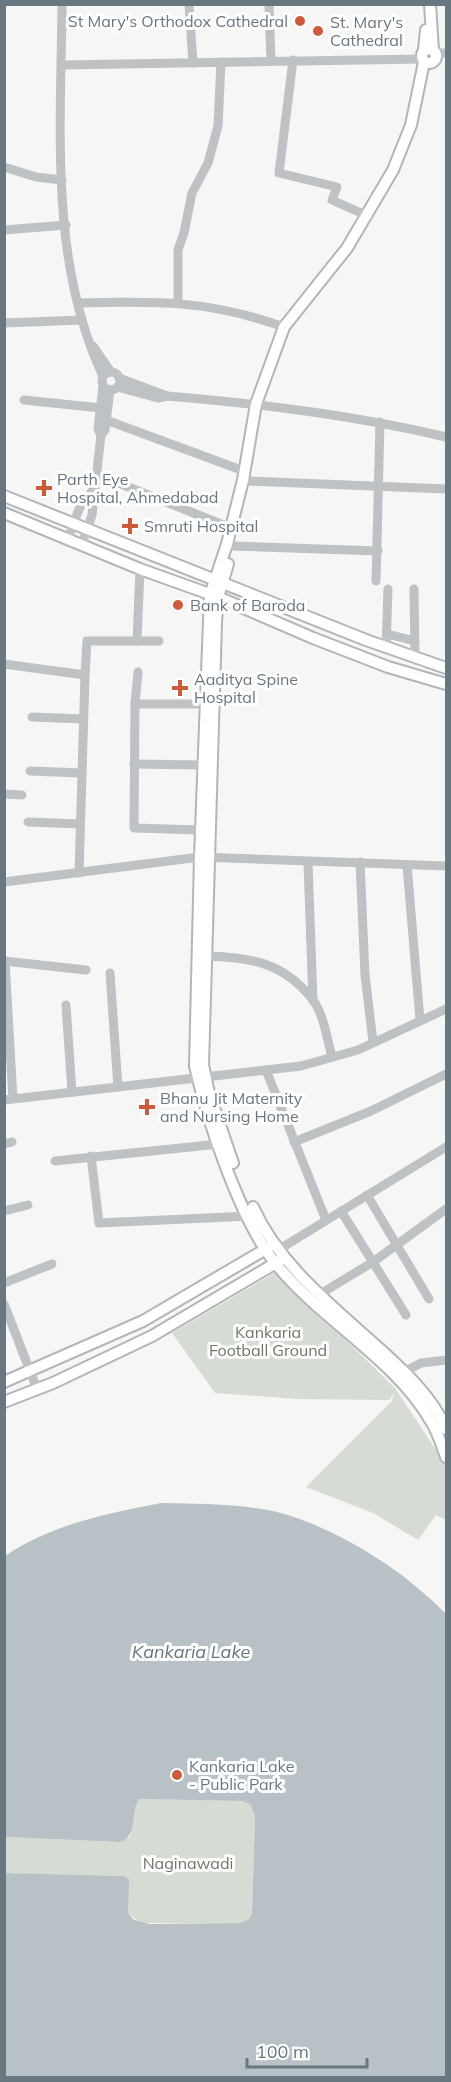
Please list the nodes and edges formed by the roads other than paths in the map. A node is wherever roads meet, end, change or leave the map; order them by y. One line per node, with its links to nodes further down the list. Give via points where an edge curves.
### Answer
1 (62, 4): 11 (street)
2 (189, 4): 10 (street)
3 (269, 4): 8 (street)
4 (424, 4): 6 (main road)
5 (430, 4): 6 (main road)
6 (432, 56): 7 (street); 14 (main road, via 393,170); 24 (main road, via 417,127 399,173 352,251 289,330)
7 (293, 60): 8 (street); 14 (street, via 279,173 337,187 332,200)
8 (271, 61): 9 (street)
9 (221, 62): 10 (street); 17 (street, via 218,126 208,163 192,193 178,250)
10 (193, 63): 11 (street)
11 (62, 65): 13 (street)
12 (4, 167): 13 (street)
13 (62, 180): 15 (street)
14 (368, 216): 21 (main road)
15 (66, 225): 16 (street); 18 (street)
16 (4, 230)
17 (178, 302): 18 (street); 21 (street, via 246,314)
18 (78, 303): 19 (street)
19 (82, 320): 20 (street); 22 (street)
20 (4, 323)
21 (284, 327): 24 (main road)
22 (111, 382): 24 (street, via 167,396); 25 (street); 26 (street)
23 (24, 400): 25 (street)
24 (259, 404): 27 (street); 31 (main road)
25 (101, 408): 28 (street)
26 (106, 420): 28 (street); 31 (street)
27 (380, 422): 29 (street); 32 (street)
28 (101, 435): 30 (street)
29 (447, 437)
30 (96, 474): 33 (street); 38 (street)
31 (246, 476): 32 (street); 38 (main road); 42 (main road)
32 (380, 486): 34 (street); 43 (street)
33 (94, 487): 37 (street); 39 (street)
34 (447, 489)
35 (4, 496): 37 (main road)
36 (4, 513): 40 (main road)
37 (74, 525): 39 (main road); 40 (street)
38 (231, 528): 45 (main road)
39 (88, 531): 41 (street); 45 (main road)
40 (68, 539): 41 (main road)
41 (82, 544): 44 (main road)
42 (233, 546): 43 (street); 45 (main road)
43 (378, 551): 46 (street)
44 (140, 569): 49 (main road); 51 (street)
45 (219, 580): 49 (main road); 54 (main road)
46 (376, 581)
47 (388, 589): 50 (street)
48 (414, 589): 53 (street)
49 (214, 596): 60 (main road, via 388,667); 62 (main road); 74 (main road)
50 (387, 634): 53 (street); 54 (street)
51 (137, 641): 52 (street); 59 (street, via 87,641)
52 (159, 641)
53 (415, 641): 55 (street)
54 (386, 648): 55 (main road)
55 (414, 658): 57 (main road)
56 (4, 664): 59 (street)
57 (447, 668)
58 (138, 672): 61 (street)
59 (85, 675): 64 (street)
60 (447, 684)
61 (135, 704): 62 (street); 65 (street)
62 (205, 704): 66 (main road)
63 (32, 717): 64 (street)
64 (83, 719): 68 (street)
65 (134, 764): 66 (street); 73 (street, via 134,828)
66 (203, 765): 73 (main road)
67 (30, 771): 68 (street)
68 (82, 773): 72 (street)
69 (4, 794): 70 (street)
70 (22, 795)
71 (28, 822): 72 (street)
72 (80, 824): 79 (street)
73 (201, 830): 74 (main road)
74 (204, 858): 76 (street); 79 (street); 81 (main road); 93 (main road, via 195,1066)
75 (360, 862): 76 (street); 77 (street); 89 (street, via 365,975)
76 (308, 863): 85 (street)
77 (407, 865): 78 (street); 88 (street)
78 (447, 866)
79 (79, 873): 80 (street)
80 (4, 882)
81 (205, 956): 85 (street, via 258,960 277,970); 93 (main road)
82 (5, 961): 83 (street); 96 (street)
83 (86, 970)
84 (110, 973): 94 (street)
85 (314, 1001): 90 (street)
86 (66, 1005): 95 (street)
87 (447, 1009): 88 (street)
88 (420, 1020): 89 (street)
89 (373, 1042): 90 (street)
90 (332, 1057): 91 (street)
91 (266, 1070): 93 (street); 97 (street)
92 (447, 1074): 97 (street)
93 (202, 1077): 94 (street); 98 (main road); 110 (main road, via 236,1172)
94 (118, 1087): 95 (street)
95 (72, 1092): 96 (street)
96 (9, 1100)
97 (294, 1142): 108 (street)
98 (219, 1144): 100 (street); 107 (main road)
99 (447, 1147): 102 (street)
100 (91, 1156): 101 (street); 107 (street, via 99,1223)
101 (56, 1161)
102 (367, 1195): 106 (street); 109 (street)
103 (28, 1205): 105 (street)
104 (447, 1209): 109 (street)
105 (4, 1211)
106 (341, 1211): 108 (street); 111 (street)
107 (249, 1216): 110 (main road)
108 (326, 1220): 110 (street)
109 (396, 1244): 111 (street); 115 (street)
110 (275, 1253): 114 (main road); 119 (main road, via 143,1321); 120 (main road); 122 (main road, via 152,1336)
111 (373, 1263): 114 (street); 117 (street)
112 (52, 1264): 113 (street)
113 (4, 1283)
114 (320, 1294): 120 (main road)
115 (429, 1299)
116 (4, 1304): 119 (street)
117 (406, 1316)
118 (447, 1360): 120 (street, via 421,1363)
119 (29, 1373): 121 (main road); 122 (street)
120 (400, 1374): 124 (main road, via 441,1417); 125 (main road, via 432,1422)
121 (4, 1382)
122 (37, 1389): 123 (main road)
123 (4, 1402)
124 (447, 1429)
125 (447, 1457)

